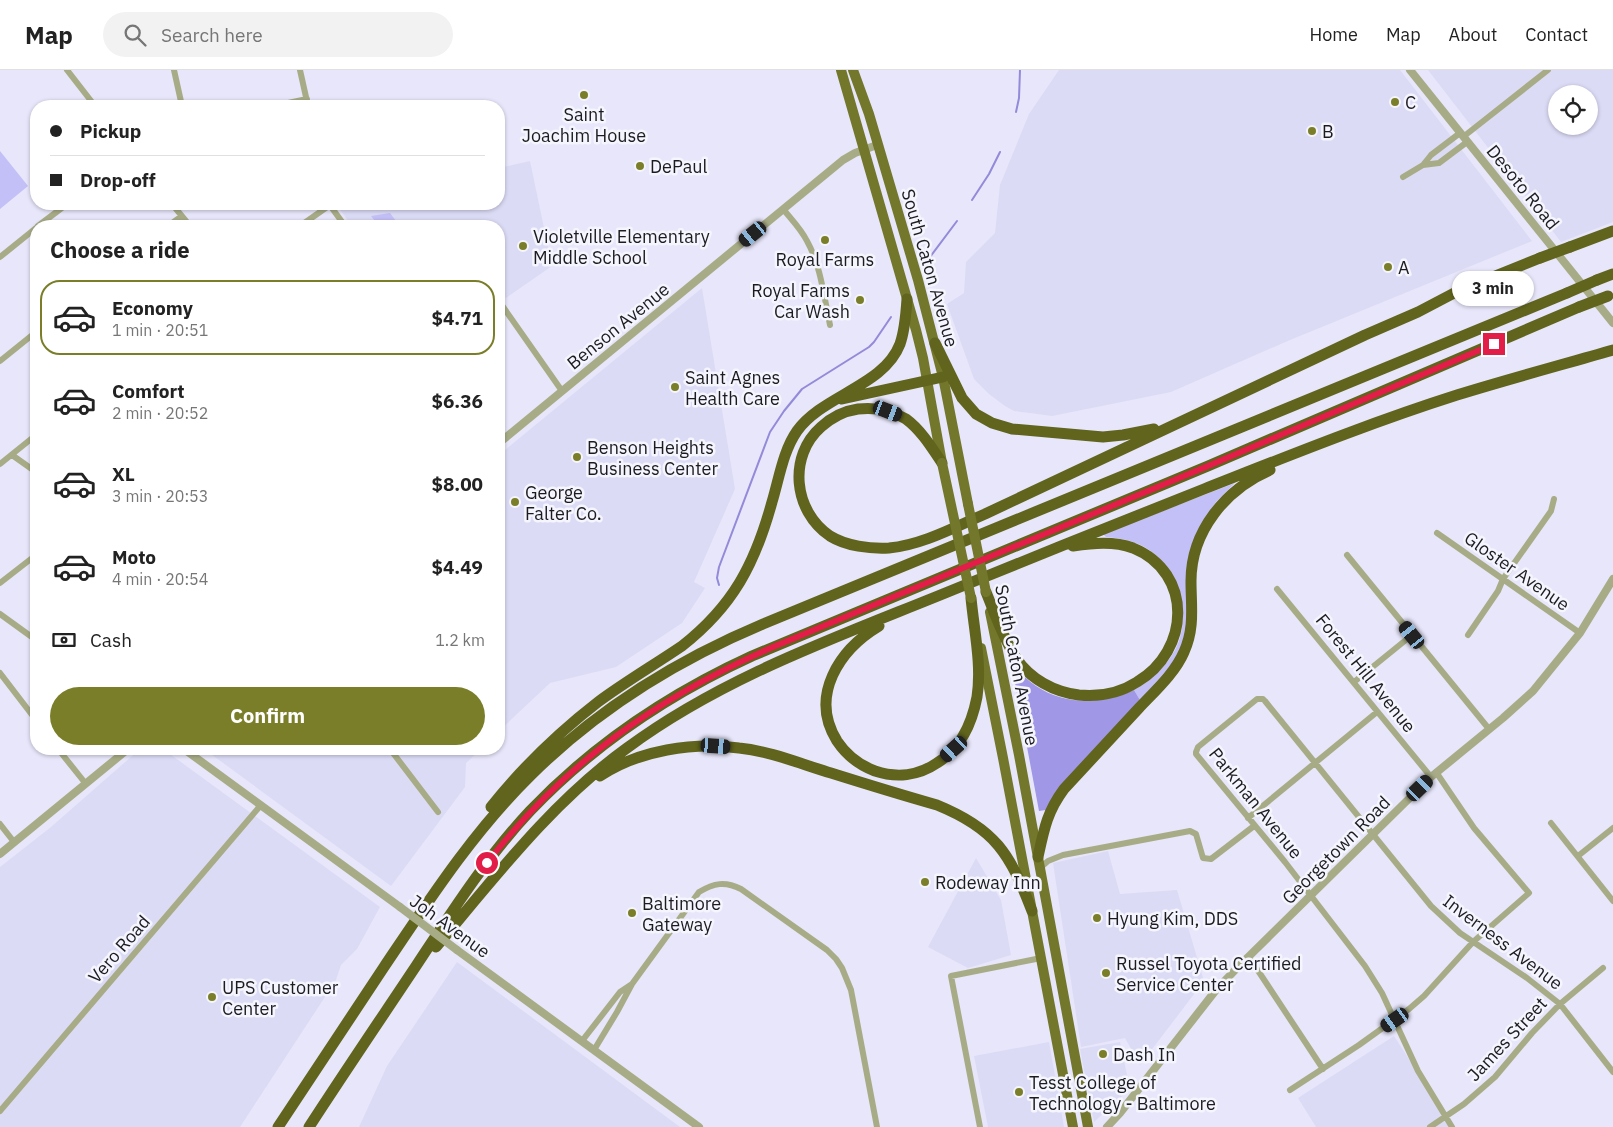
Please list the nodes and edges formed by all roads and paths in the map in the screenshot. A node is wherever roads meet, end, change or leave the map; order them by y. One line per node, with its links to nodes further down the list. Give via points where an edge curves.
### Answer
1 (67, 70): 9 (street)
2 (174, 70): 10 (street)
3 (300, 70): 8 (street)
4 (841, 70): 14 (main road, South Caton Avenue)
5 (853, 70): 13 (main road, South Caton Avenue)
6 (1410, 70): 12 (street, Desoto Road)
7 (1548, 70): 12 (street)
8 (307, 99): 11 (street)
9 (90, 100)
10 (181, 100)
11 (302, 100)
12 (1464, 137): 15 (street, via 1431,156); 15 (street, via 1439,163); 33 (street, Desoto Road)
13 (877, 145): 14 (street, Benson Avenue); 36 (main road, South Caton Avenue)
14 (863, 150): 17 (street, Benson Avenue, via 843,160); 31 (main road, South Caton Avenue)
15 (1423, 166): 16 (street)
16 (1403, 177)
17 (783, 209): 34 (street, via 810,246); 41 (street, Benson Avenue)
18 (58, 210): 22 (street)
19 (177, 210): 21 (street)
20 (322, 210): 25 (street)
21 (182, 216): 23 (street); 24 (street)
22 (46, 220)
23 (176, 220)
24 (185, 220)
25 (308, 220)
26 (1613, 232): 43 (highway, bridge, via 1458,291)
27 (30, 233): 28 (street)
28 (0, 257)
29 (1613, 274): 97 (highway, bridge, via 772,620 688,660 605,712 531,776 475,838)
30 (1610, 295): 103 (highway, bridge, via 773,647 685,690 618,733 575,768 514,829 481,871)
31 (907, 299): 40 (main road, South Caton Avenue); 42 (highway, via 903,335 893,357 872,376)
32 (505, 310): 41 (street)
33 (1613, 323)
34 (830, 325)
35 (30, 337): 38 (street)
36 (935, 343): 39 (main road, South Caton Avenue); 43 (highway, via 968,406 984,419 1012,429 1123,436 1158,428)
37 (1613, 350): 44 (highway)
38 (0, 360)
39 (943, 377): 40 (highway); 60 (main road, South Caton Avenue, bridge)
40 (927, 380): 42 (highway); 48 (main road, South Caton Avenue)
41 (562, 391): 45 (street, Benson Avenue)
42 (828, 403): 97 (highway, via 808,419 790,443 753,559 733,595 694,637 586,712 524,769 470,835)
43 (1211, 407): 48 (highway, via 1012,502 905,546 866,547 830,536 804,505 798,481 803,453 818,430 840,414 864,409 888,411 906,420 920,432)
44 (1396, 416): 54 (highway, via 1260,466); 93 (highway, via 1263,473 1242,485 1212,515 1197,545 1193,562 1192,623 1184,653 1163,682 1054,802 1044,827)
45 (505, 438)
46 (30, 440): 47 (street)
47 (12, 455): 49 (street); 50 (street)
48 (942, 463): 61 (main road, South Caton Avenue, bridge)
49 (0, 464)
50 (30, 468)
51 (1554, 499): 56 (street, via 1551,511)
52 (1437, 534): 56 (street, Gloster Avenue)
53 (1347, 555): 65 (street)
54 (1031, 558): 60 (highway, via 1071,547 1103,543 1132,548 1157,564 1174,589 1178,618 1172,645 1156,668 1130,686 1103,695 1087,696 1054,689 1026,670 1016,658); 62 (highway)
55 (30, 560): 58 (street)
56 (1503, 580): 64 (street, Gloster Avenue); 66 (street)
57 (1613, 580): 64 (street, Georgetown Road)
58 (0, 583)
59 (1277, 589): 69 (street, Forest Hill Avenue)
60 (986, 592): 93 (main road, South Caton Avenue)
61 (971, 598): 62 (highway, via 978,678 977,696 967,728 944,759 916,773 900,776 865,767 852,759 833,734 826,701 835,669 845,655 873,630); 96 (main road, South Caton Avenue)
62 (910, 608): 82 (highway, via 779,662 705,698 627,748)
63 (0, 614): 67 (street)
64 (1580, 632): 72 (street, Georgetown Road, via 1533,691)
65 (1412, 635): 69 (street); 72 (street)
66 (1468, 635)
67 (30, 636)
68 (0, 673): 70 (street)
69 (1354, 682): 71 (street, Forest Hill Avenue)
70 (30, 712)
71 (1377, 712): 78 (street); 79 (street, Forest Hill Avenue)
72 (1489, 729): 79 (street, Georgetown Road)
73 (1196, 752): 78 (street, Inverness Avenue, via 1198,747 1260,698); 84 (street, Parkman Avenue)
74 (63, 755): 80 (street)
75 (121, 755): 80 (street)
76 (192, 755): 81 (street, Joh Avenue)
77 (395, 755): 83 (street)
78 (1315, 763): 84 (street); 89 (street, Inverness Avenue)
79 (1434, 774): 89 (street, Georgetown Road); 98 (street, Forest Hill Avenue, via 1529,893)
80 (86, 784): 90 (street)
81 (261, 805): 106 (street, Joh Avenue, bridge); 111 (street, Vero Road)
82 (556, 809): 96 (highway, via 606,772 647,755 673,749 716,746 762,752 937,805 974,823 1005,854); 103 (highway, via 520,847)
83 (438, 812)
84 (1248, 818): 87 (street, Parkman Avenue)
85 (1550, 823): 92 (street)
86 (0, 824): 90 (street)
87 (1254, 826): 93 (street, via 1207,860 1201,856 1196,834 1190,831 1063,855); 94 (street, Parkman Avenue)
88 (1613, 828): 92 (street)
89 (1373, 833): 94 (street, Georgetown Road); 98 (street, Inverness Avenue, via 1431,906)
90 (14, 842): 91 (street)
91 (0, 854)
92 (1578, 856): 95 (street)
93 (1039, 863): 119 (main road, South Caton Avenue)
94 (1312, 896): 99 (street, Georgetown Road); 105 (street, Parkman Avenue, via 1369,971)
95 (1613, 901)
96 (1032, 911): 100 (main road, South Caton Avenue)
97 (404, 937): 113 (highway)
98 (1473, 942): 104 (street, Inverness Avenue); 105 (street, via 1424,996)
99 (1249, 957): 108 (street); 120 (street, Georgetown Road, via 1216,990)
100 (1041, 958): 117 (street, via 950,976); 118 (main road, South Caton Avenue)
101 (1603, 968): 104 (street, James Street)
102 (632, 984): 106 (street, via 620,992); 107 (street); 116 (street, via 699,892 722,883 741,889 828,950 847,977)
103 (397, 995): 114 (highway)
104 (1560, 1004): 109 (street, Inverness Avenue); 112 (street, James Street, via 1495,1076)
105 (1395, 1020): 108 (street); 112 (street, Parkman Avenue, via 1418,1070)
106 (582, 1041): 107 (street, Joh Avenue)
107 (594, 1050): 115 (street, Joh Avenue)
108 (1323, 1069): 110 (street)
109 (1613, 1072)
110 (1290, 1090)
111 (0, 1111)
112 (1445, 1116): 121 (street, James Street); 122 (street, Parkman Avenue)
113 (278, 1127)
114 (309, 1127)
115 (699, 1127)
116 (877, 1127)
117 (980, 1127)
118 (1073, 1127)
119 (1088, 1127)
120 (1107, 1127)
121 (1430, 1127)
122 (1452, 1127)

